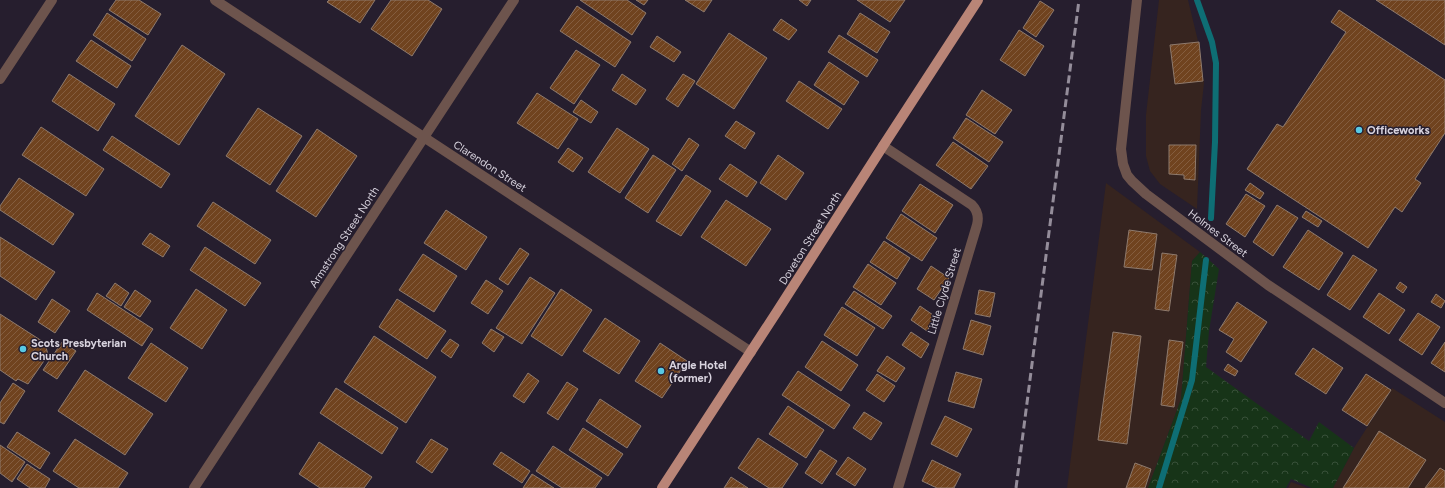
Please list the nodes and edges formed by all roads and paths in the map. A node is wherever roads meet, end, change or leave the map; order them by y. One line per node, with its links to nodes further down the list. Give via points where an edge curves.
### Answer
1 (52, 0): 6 (street)
2 (215, 0): 7 (street, Clarendon Street)
3 (514, 0): 7 (street, Armstrong Street North)
4 (978, 0): 8 (main road, Doveton Street North)
5 (1137, 0): 10 (street, Holmes Street, via 1121,149 1123,164 1130,179 1146,194 1262,280)
6 (0, 79)
7 (424, 137): 9 (street, Clarendon Street); 11 (street, Armstrong Street North)
8 (883, 146): 9 (main road, Doveton Street North); 13 (street, Little Clyde Street, via 972,205 978,217)
9 (751, 352): 12 (main road, Doveton Street North)
10 (1445, 403)
11 (194, 488)
12 (662, 488)
13 (898, 488)

